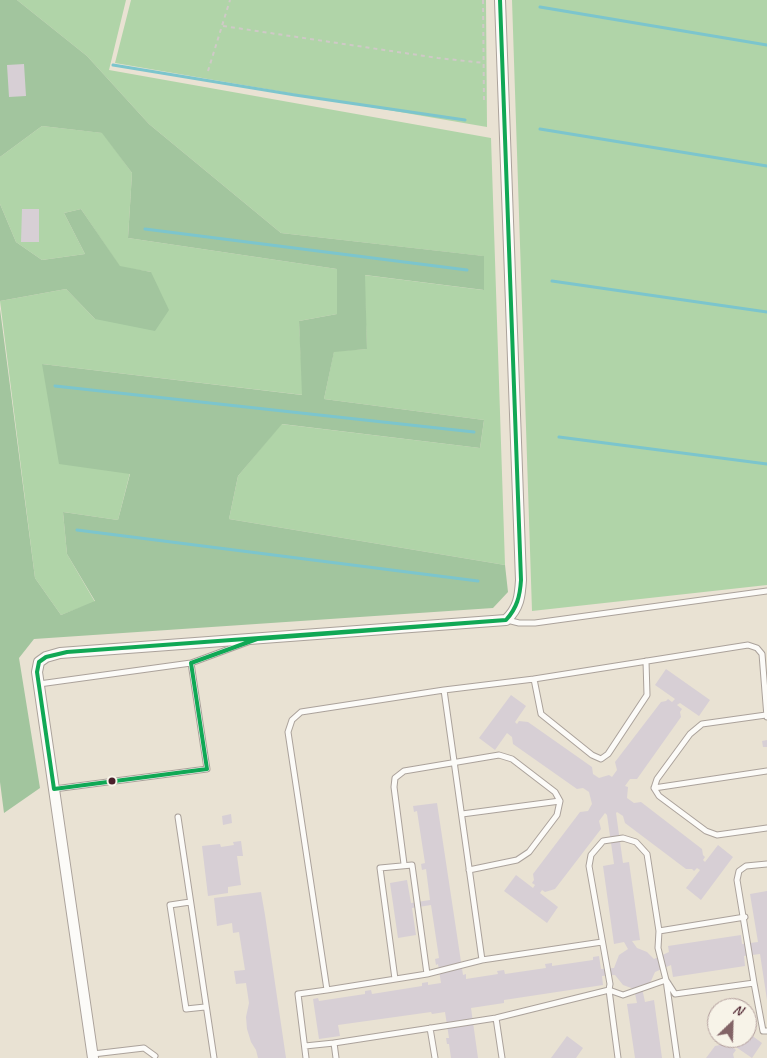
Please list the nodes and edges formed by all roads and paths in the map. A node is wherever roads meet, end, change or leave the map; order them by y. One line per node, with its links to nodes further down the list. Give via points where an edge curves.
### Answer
1 (230, 0): 4 (path)
2 (483, 0): 5 (path)
3 (500, 0): 11 (street, via 521,580 517,607)
4 (223, 26): 7 (path); 8 (path)
5 (483, 38): 6 (path); 7 (path)
6 (487, 38)
7 (484, 64): 9 (path)
8 (208, 71)
9 (484, 104)
10 (767, 591): 11 (lane, via 535,623)
11 (506, 620): 12 (street)
12 (256, 639): 14 (lane); 16 (street, via 60,653 39,662)
13 (646, 661): 15 (lane); 15 (lane, via 647,695 608,754 602,758 592,755 541,714); 18 (lane, via 748,645 757,648 762,654)
14 (191, 663): 16 (lane); 22 (lane, via 207,769)
15 (534, 679): 17 (lane)
16 (39, 684): 22 (street)
17 (444, 690): 19 (lane); 39 (lane, via 300,712 292,720 288,732)
18 (766, 716): 21 (lane, via 702,724 690,734)
19 (454, 762): 23 (lane, via 499,755 512,759 555,792); 24 (lane); 27 (lane, via 404,771 395,778)
20 (767, 771): 21 (lane)
21 (654, 788): 26 (lane, via 698,825 717,835)
22 (54, 789): 47 (street)
23 (560, 801): 24 (lane); 29 (lane, via 557,815 529,852 517,860)
24 (462, 814): 29 (lane)
25 (178, 817): 30 (lane)
26 (767, 828)
27 (404, 864): 35 (lane, via 412,864); 36 (lane, via 380,868)
28 (767, 864): 31 (lane, via 746,866 739,871 737,880)
29 (469, 870): 34 (lane)
30 (190, 902): 41 (lane); 41 (lane, via 170,905 186,1009)
31 (745, 917): 32 (lane); 38 (lane)
32 (659, 931): 33 (lane, via 647,854 636,842 623,838 603,842 591,855 589,866); 37 (lane, via 658,948)
33 (602, 942): 34 (lane); 40 (lane)
34 (482, 960): 35 (lane)
35 (426, 974): 36 (lane)
36 (396, 979): 39 (lane)
37 (666, 980): 38 (lane, via 675,994); 40 (lane, via 623,995); 55 (lane)
38 (754, 983): 44 (lane, via 763,1031)
39 (327, 990): 46 (lane, via 298,994)
40 (609, 990): 42 (lane); 54 (lane)
41 (205, 1007): 49 (lane)
42 (496, 1018): 43 (lane); 53 (lane)
43 (430, 1028): 45 (lane); 52 (lane)
44 (767, 1031)
45 (334, 1043): 46 (lane); 51 (lane)
46 (305, 1046): 50 (lane)
47 (92, 1056): 48 (lane, via 144,1048)
48 (154, 1056)
49 (214, 1058)
50 (306, 1058)
51 (336, 1058)
52 (435, 1058)
53 (502, 1058)
54 (618, 1058)
55 (677, 1058)

